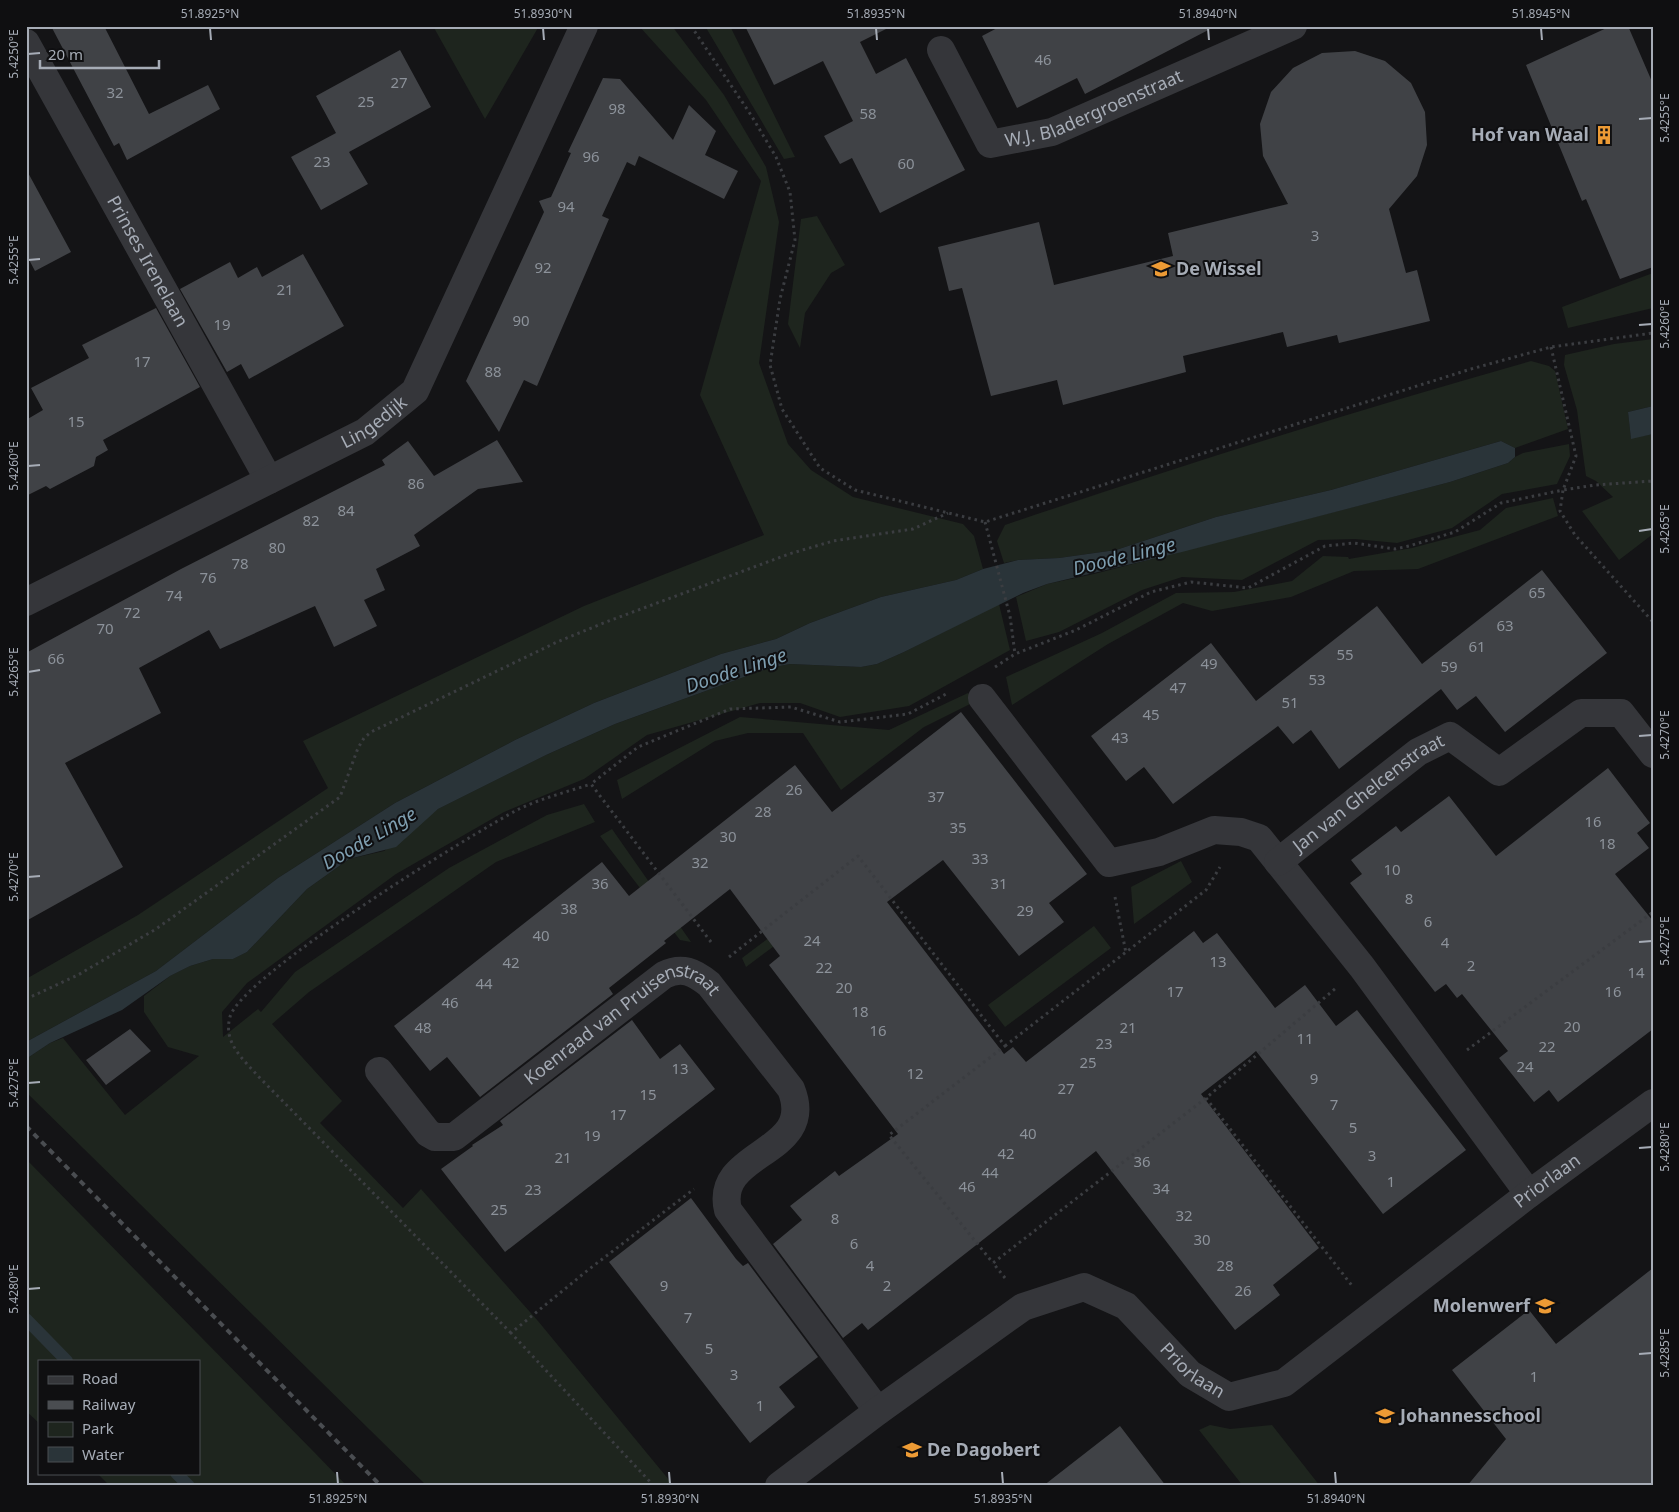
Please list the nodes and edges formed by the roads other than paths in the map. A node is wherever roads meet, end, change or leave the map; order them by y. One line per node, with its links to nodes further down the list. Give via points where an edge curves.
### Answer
1 (584, 26): 5 (street, Lingedijk, via 415,391 366,432)
2 (1293, 26): 4 (street, W.J. Bladergroenstraat, via 1052,132 990,144)
3 (26, 43): 5 (street, Prinses Irenelaan)
4 (941, 50)
5 (269, 480): 6 (street, Lingedijk)
6 (26, 602)
7 (982, 698): 9 (street, Jan van Ghelcenstraat, via 1109,863 1159,852 1214,830 1241,832 1259,838)
8 (1653, 754): 9 (street, Jan van Ghelcenstraat, via 1621,713 1581,713 1499,772 1450,736 1418,752)
9 (1278, 862): 12 (street, Jan van Ghelcenstraat, via 1362,967)
10 (379, 1071): 13 (street, Koenraad van Pruisenstraat, via 428,1133 435,1137 454,1137 664,975 687,970 696,973 709,984 792,1089 798,1108 792,1128 730,1179 725,1193 728,1210)
11 (1653, 1103): 12 (street, Priorlaan)
12 (1529, 1194): 13 (street, Priorlaan, via 1284,1383 1229,1397 1190,1374 1126,1306 1084,1287 1023,1307)
13 (878, 1411): 14 (street, Priorlaan)
14 (779, 1486)

